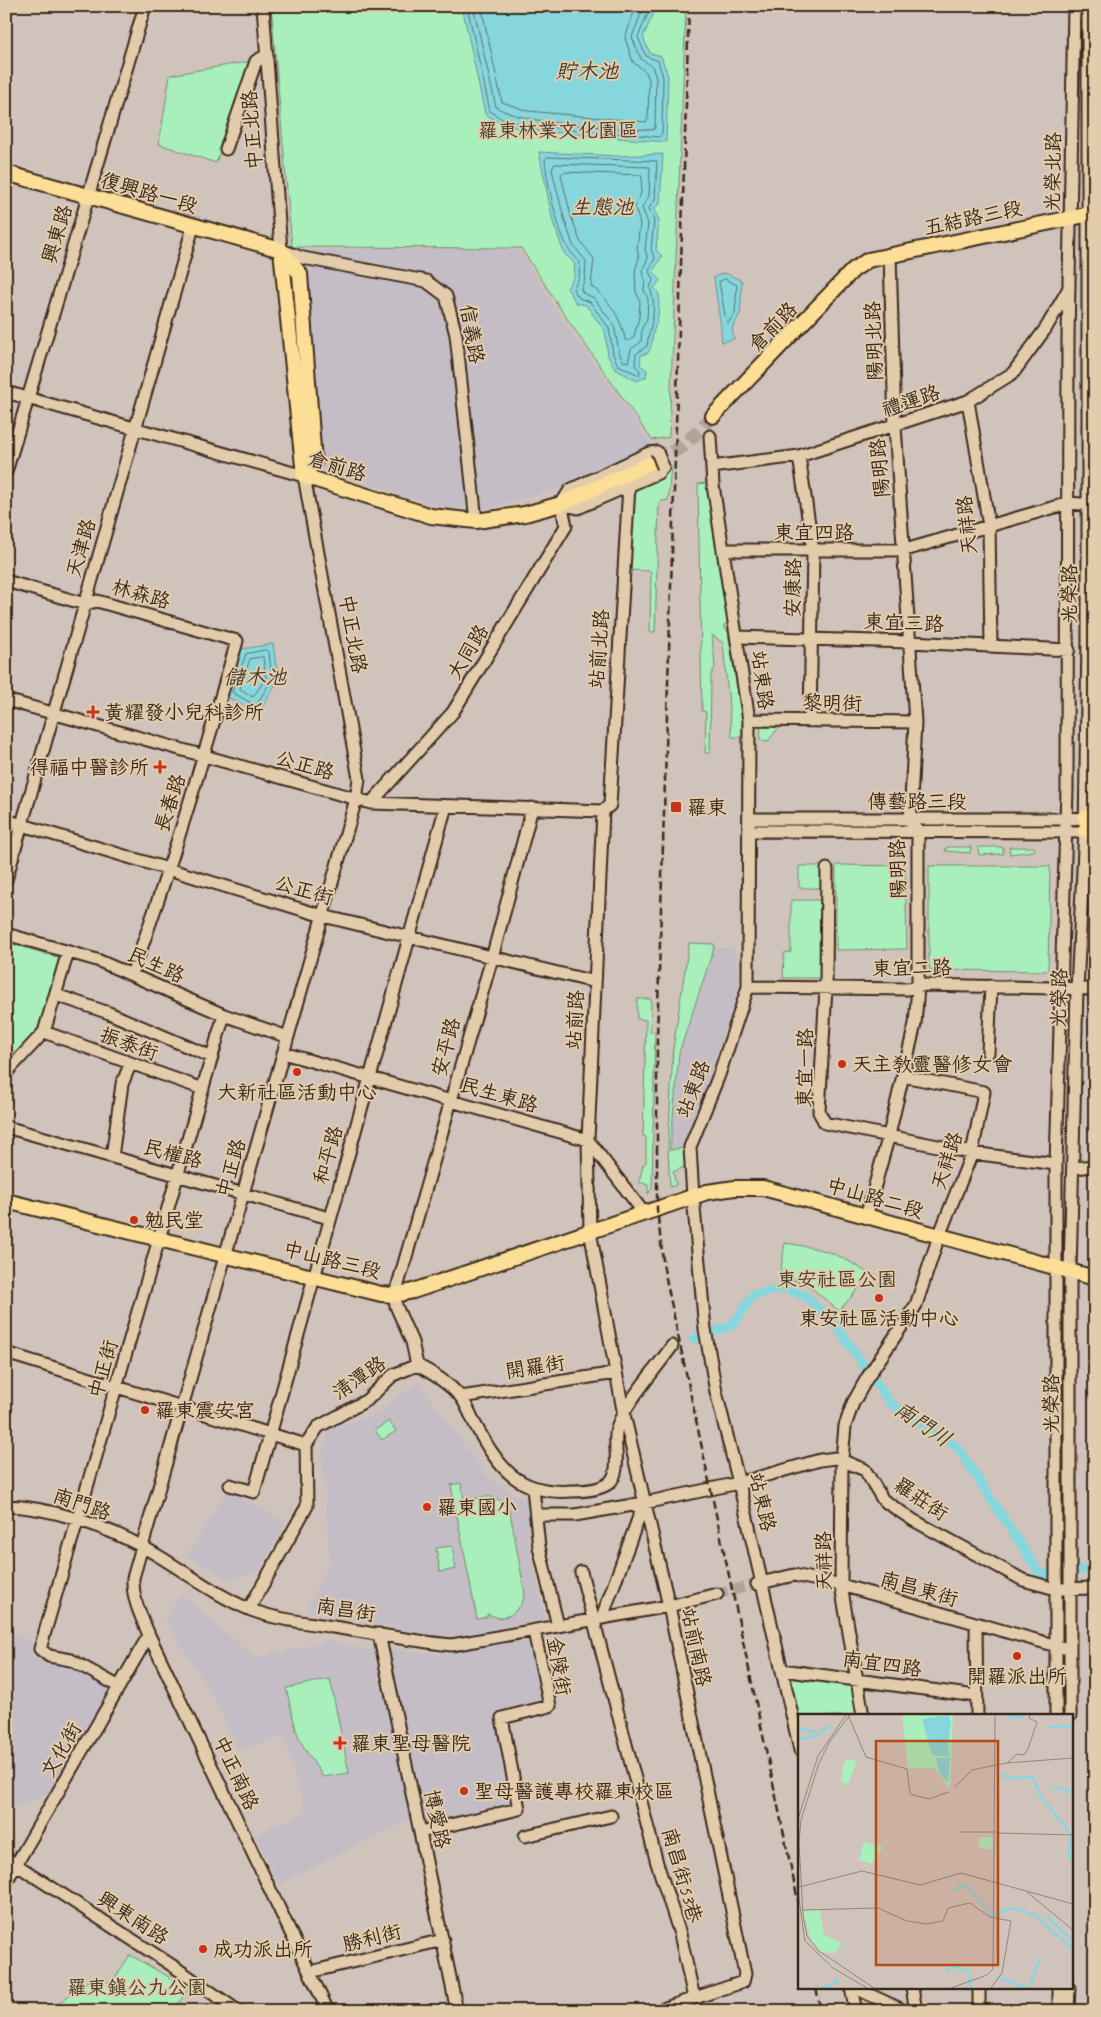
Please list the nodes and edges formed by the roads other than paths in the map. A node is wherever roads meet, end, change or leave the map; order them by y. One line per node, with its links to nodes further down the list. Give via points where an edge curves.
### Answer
1 (145, 6): 8 (street, 興東路)
2 (263, 6): 5 (street, 中正北路)
3 (1074, 6): 10 (street, 光榮北路)
4 (1088, 6): 9 (street, 光榮北路)
5 (267, 55): 6 (street, via 256,61); 12 (street, 中正北路)
6 (226, 150)
7 (6, 173): 8 (main road, 復興路一段)
8 (88, 196): 11 (main road, 復興路一段); 19 (street, 興東路)
9 (1091, 214): 10 (main road, 五結路三段); 15 (street, 光榮北路)
10 (1071, 217): 13 (main road, 五結路三段); 16 (street, 光榮北路)
11 (194, 227): 12 (main road, 復興路一段); 23 (street, 天津路)
12 (281, 250): 29 (main road, 中正北路); 34 (street, 信義路, via 303,258 426,281 446,296 456,335)
13 (890, 255): 14 (main road, 五結路三段); 22 (street, 陽明北路)
14 (860, 265): 21 (main road, 倉前路)
15 (1088, 282): 33 (street, 光榮路)
16 (1070, 286): 17 (street, 光榮北路); 20 (street, 禮運路, via 1046,328 1013,373)
17 (1068, 338): 31 (street, 光榮路)
18 (6, 392): 19 (street, 倉前路)
19 (28, 398): 23 (street, 倉前路); 28 (street, 興東路)
20 (968, 401): 22 (street, 禮運路); 35 (street, 天祥路)
21 (713, 416)
22 (895, 426): 25 (street, 禮運路); 37 (street, 陽明路)
23 (135, 428): 29 (street, 倉前路); 40 (street, 天津路)
24 (710, 436): 27 (street, 站東路)
25 (799, 456): 27 (street, 禮運路); 38 (street, 安康路)
26 (658, 460): 30 (street, via 658,473); 32 (main road, 倉前路)
27 (712, 468): 36 (street, 站東路)
28 (6, 472)
29 (304, 476): 34 (main road, 倉前路, via 430,516); 53 (street, 中正北路, via 360,778)
30 (628, 486): 32 (street, via 578,508); 57 (street, 站前北路, via 610,805)
31 (1069, 502): 33 (street); 35 (street, 東宜四路); 46 (street, 光榮路)
32 (561, 504): 34 (main road, 倉前路, via 525,514); 54 (street, 大同路, via 566,526 453,712)
33 (1091, 505): 60 (street, 光榮路)
34 (476, 521)
35 (989, 526): 37 (street, 東宜四路); 45 (street, 天祥路)
36 (723, 550): 38 (street, 東宜四路); 41 (street, 站東路)
37 (905, 550): 38 (street, 東宜四路); 44 (street, 陽明路)
38 (813, 551): 42 (street, 安康路)
39 (6, 581): 40 (street, 林森路)
40 (85, 604): 43 (street, 林森路, via 96,601); 48 (street, 天津路)
41 (737, 637): 42 (street, 東宜三路); 49 (street, 站東路)
42 (811, 639): 44 (street, 東宜三路); 50 (street, 安康路)
43 (237, 641): 52 (street, 長春路)
44 (910, 642): 45 (street, 東宜三路); 51 (street, 陽明路)
45 (991, 646): 46 (street, 東宜三路)
46 (1069, 650): 63 (street, 光榮路)
47 (6, 700): 48 (street, 公正路)
48 (53, 713): 52 (street, 公正路); 61 (street, 天津路)
49 (749, 720): 50 (street, 黎明街); 62 (street, 站東路)
50 (810, 721): 51 (street, 黎明街)
51 (915, 722): 59 (street, 陽明路)
52 (204, 756): 53 (street, 公正路); 65 (street, 長春路)
53 (356, 799): 54 (street, 公正路); 68 (street, 中正路)
54 (371, 803): 55 (street, 公正路)
55 (446, 806): 56 (street, 公正路); 70 (street, 和平路)
56 (532, 808): 57 (street, 公正路); 72 (street, 安平路)
57 (603, 811): 74 (street, 站前路)
58 (6, 820): 61 (street, 公正街)
59 (910, 821): 62 (street, 傳藝路三段); 63 (street, 傳藝路三段); 64 (street, 陽明路)
60 (1091, 824): 63 (street, 傳藝路三段); 80 (street, 光榮路)
61 (22, 825): 65 (street, 公正街); 67 (street, 天津路)
62 (749, 825): 64 (street, 傳藝路三段); 76 (street, 站東路)
63 (1065, 825): 64 (street, 傳藝路三段); 79 (street, 光榮路)
64 (918, 832): 77 (street, 陽明路)
65 (169, 869): 68 (street, 公正街); 73 (street, 長春路)
66 (827, 869): 78 (street, 東宜一路)
67 (6, 880)
68 (323, 916): 70 (street, 公正街); 85 (street, 中正路)
69 (6, 934): 71 (street, 民生路)
70 (410, 936): 72 (street, 公正街); 92 (street, 和平路)
71 (68, 952): 73 (street, 民生路); 82 (street)
72 (492, 958): 74 (street, 公正街); 94 (street, 安平路)
73 (132, 974): 83 (street, 民生路)
74 (595, 982): 97 (street, 站前路)
75 (991, 986): 77 (street, 東宜二路); 79 (street, 東宜二路); 87 (street)
76 (748, 987): 78 (street, 東宜二路); 105 (street, 站東路, via 719,1075 690,1148)
77 (918, 987): 78 (street, 東宜二路); 91 (street, 陽明路, via 915,1024)
78 (826, 988): 96 (street, 東宜一路, via 819,1112 825,1123)
79 (1062, 988): 80 (street, 東宜二路); 100 (street, 光榮路)
80 (1077, 988): 81 (street, 東宜二路); 102 (street, 光榮路)
81 (1095, 989)
82 (56, 995): 84 (street); 88 (street, via 108,1012)
83 (224, 1015): 85 (street, 民生路); 88 (street, 中正街)
84 (44, 1032): 89 (street, 振泰街); 90 (street)
85 (288, 1037): 86 (street, 中正路)
86 (283, 1053): 92 (street, 民生東路); 104 (street, 中正路)
87 (988, 1053)
88 (212, 1057): 93 (street, 中正街)
89 (130, 1064): 93 (street, 振泰街); 99 (street, via 122,1084)
90 (6, 1073)
91 (903, 1076): 96 (street, 陽明路); 98 (street, 天祥路, via 984,1092)
92 (370, 1078): 94 (street, 民生東路); 109 (street, 和平路)
93 (203, 1089): 103 (street, 中正街)
94 (450, 1100): 97 (street, 民生東路); 118 (street, 安平路)
95 (6, 1127): 99 (street, 民權路)
96 (889, 1135): 98 (street, 東宜一路); 108 (street, 陽明路)
97 (588, 1140): 107 (street); 110 (street, 站前路)
98 (972, 1153): 100 (street, 東宜一路); 111 (street, 天祥路)
99 (112, 1156): 103 (street, 民權路)
100 (1056, 1164): 114 (street, 光榮路)
101 (1095, 1166): 102 (street)
102 (1074, 1168): 115 (street, 光榮路)
103 (178, 1176): 104 (street, 民權路); 112 (street, 中正街)
104 (244, 1192): 109 (street, 民權路); 113 (street, 中正路)
105 (693, 1197): 107 (main road, 中山路二段); 108 (main road, 中山路二段, via 723,1189 763,1188); 130 (street, 站東路, via 705,1329 716,1392)
106 (6, 1201): 112 (main road, 中山路三段)
107 (644, 1213): 110 (main road, 中山路三段)
108 (866, 1217): 111 (main road, 中山路二段)
109 (329, 1218): 116 (street, 和平路)
110 (590, 1231): 118 (main road, 中山路三段); 122 (street, 站前南路)
111 (939, 1236): 114 (main road, 中山路二段); 129 (street, 天祥路, via 916,1305 854,1403 845,1426)
112 (160, 1238): 113 (main road, 中山路三段); 123 (street, 中正街)
113 (226, 1254): 116 (main road, 中山路三段); 125 (street, 中正路)
114 (1056, 1267): 115 (main road, 中山路二段); 143 (street, 光榮路)
115 (1070, 1272): 117 (main road, 中山路二段); 141 (street, 光榮路)
116 (313, 1278): 118 (main road, 中山路三段); 127 (street, 和平路)
117 (1095, 1278)
118 (395, 1295): 121 (street)
119 (672, 1346): 126 (street)
120 (6, 1353): 123 (street)
121 (417, 1365): 124 (street, 清潭路, via 439,1377); 128 (street, 清潭路, via 393,1375 367,1400 318,1427)
122 (616, 1373): 124 (street, 開羅街); 126 (street, 站前南路)
123 (118, 1388): 125 (street); 136 (street, 中正街)
124 (461, 1398): 132 (street, 清潭路, via 498,1463 522,1484)
125 (184, 1407): 127 (street); 137 (street, 中正路)
126 (623, 1410): 132 (street, 清潭路, via 616,1430 615,1473 608,1483 589,1490 566,1492); 133 (street, 站前南路)
127 (269, 1435): 128 (street); 131 (street, 和平路, via 254,1492)
128 (306, 1445): 146 (street, via 307,1506)
129 (842, 1459): 130 (street, 羅莊街, via 820,1460); 140 (street, 天祥路); 143 (street, 羅莊街, via 865,1470 883,1500 913,1520 1023,1580)
130 (739, 1483): 133 (street, 羅莊街); 139 (street, 站東路)
131 (230, 1485)
132 (533, 1488): 135 (street)
133 (644, 1503): 135 (street, via 575,1516); 145 (street, 站前南路); 147 (street)
134 (6, 1506): 136 (street, 南門路, via 51,1511)
135 (536, 1515): 149 (street, via 539,1547)
136 (77, 1520): 137 (street, 南門路); 157 (street, 中正街, via 40,1649 49,1656 71,1660)
137 (143, 1547): 146 (street, 南昌街, via 203,1586); 152 (street, 中正南路, via 133,1578 133,1589 136,1606)
138 (581, 1572): 147 (street, 南昌街53巷)
139 (759, 1584): 140 (street, 南昌東街, via 794,1575); 155 (street, 站東路)
140 (841, 1586): 148 (street, 南昌東街); 156 (street, 天祥路)
141 (1069, 1588): 142 (street, 羅莊街); 143 (street, 羅莊街); 154 (street, 光榮路)
142 (1095, 1588)
143 (1056, 1589): 153 (street, 光榮路)
144 (716, 1594): 145 (street)
145 (669, 1606): 147 (street, 南昌街); 177 (street, 站前南路, via 744,1974 743,1982)
146 (249, 1609): 151 (street, 南昌街, via 277,1620)
147 (597, 1618): 149 (street, 南昌街); 177 (street, 南昌街53巷)
148 (976, 1625): 153 (street, 南昌東街); 158 (street)
149 (558, 1626): 150 (street, 南昌街)
150 (534, 1631): 151 (street, 南昌街, via 452,1645); 165 (street, 金陵街, via 550,1706 502,1718 519,1809)
151 (379, 1634): 165 (street, 博愛路)
152 (149, 1635): 157 (street, 文化街); 170 (street, 中正南路)
153 (1056, 1648): 154 (street, 南昌東街); 161 (street, 光榮路)
154 (1070, 1649): 162 (street, 光榮路)
155 (782, 1670): 156 (street, 南宜四路); 163 (street, 站東路)
156 (856, 1679): 158 (street, 南宜四路); 159 (street, 天祥路)
157 (118, 1686): 167 (street, 文化街)
158 (976, 1696): 160 (street)
159 (863, 1714)
160 (977, 1714)
161 (1056, 1714)
162 (1070, 1714)
163 (798, 1741)
164 (611, 1816): 166 (street)
165 (420, 1832): 169 (street, 博愛路)
166 (525, 1836)
167 (11, 1862): 168 (street, 文化街); 178 (street, 興東南路)
168 (6, 1882)
169 (442, 1940): 170 (street, 勝利街); 180 (street, 博愛路)
170 (310, 1972): 179 (street, 中正南路)
171 (851, 1990): 182 (street)
172 (859, 1990): 183 (street)
173 (912, 1990): 184 (street)
174 (979, 1990): 185 (street)
175 (1059, 1990): 186 (street)
176 (1069, 1990): 187 (street)
177 (694, 1998): 181 (street, 站前南路)
178 (238, 2011)
179 (328, 2011)
180 (457, 2011)
181 (656, 2011)
182 (856, 2011)
183 (905, 2011)
184 (916, 2011)
185 (979, 2011)
186 (1059, 2011)
187 (1068, 2011)

